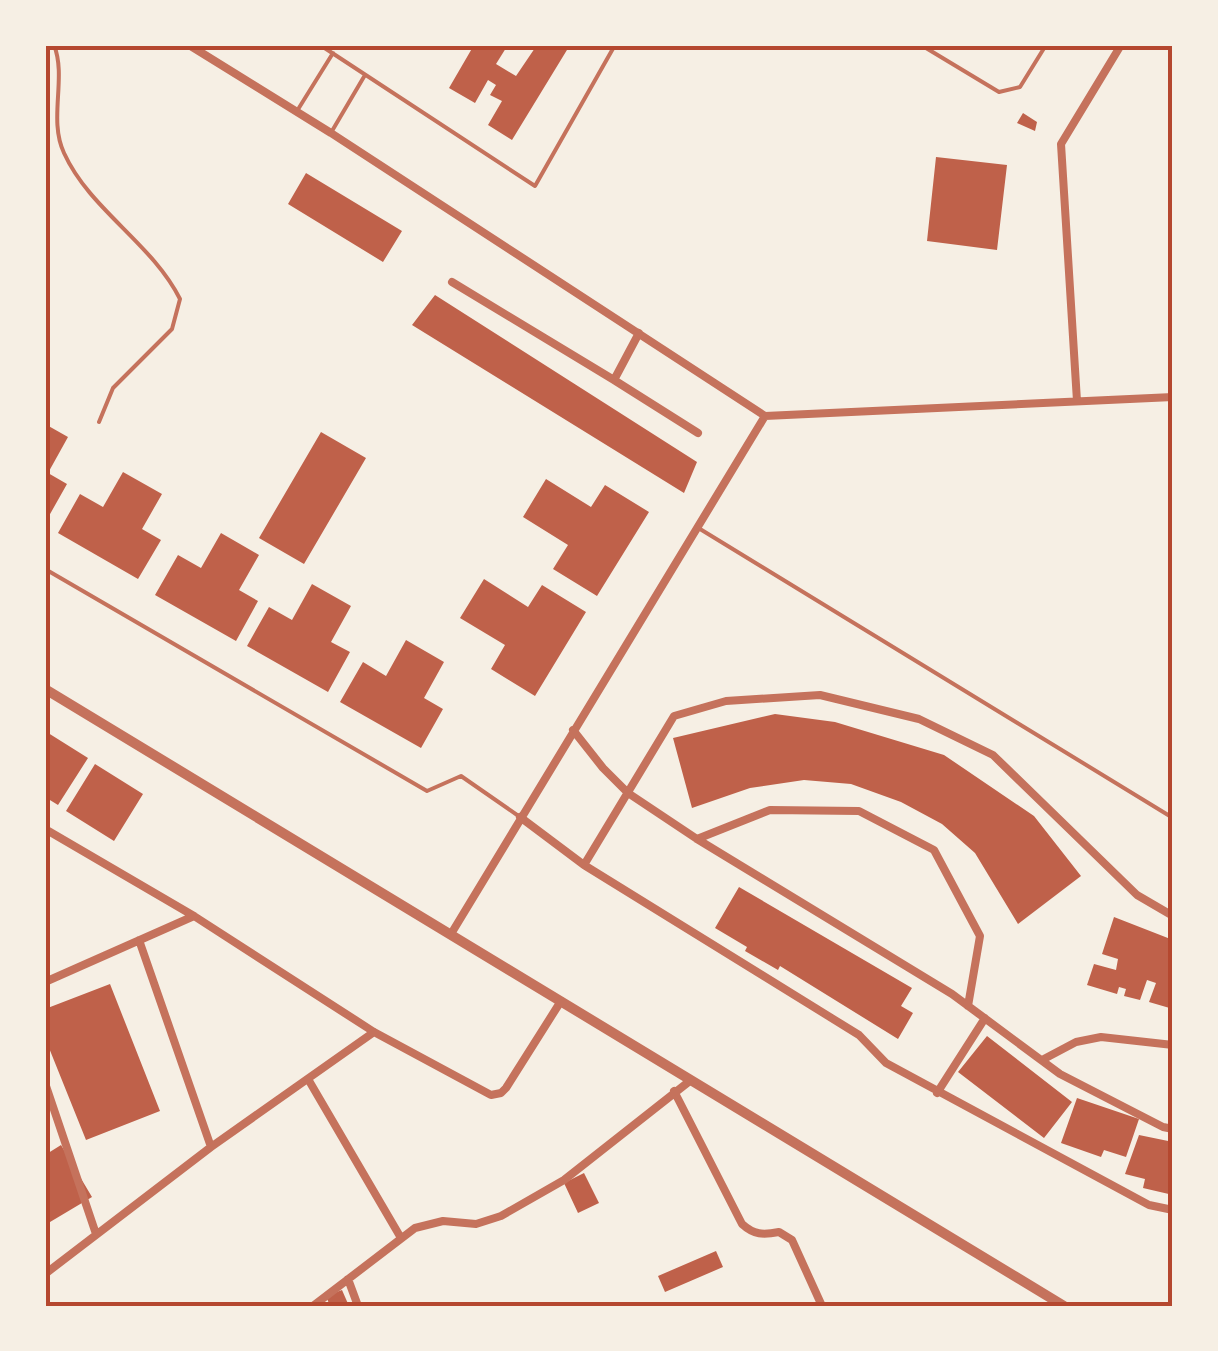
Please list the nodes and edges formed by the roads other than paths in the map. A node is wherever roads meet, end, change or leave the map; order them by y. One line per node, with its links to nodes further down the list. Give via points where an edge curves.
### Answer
1 (54, 45): 18 (lane, via 64,152 180,298 172,329 112,388)
2 (189, 45): 10 (street)
3 (320, 45): 8 (lane)
4 (615, 45): 9 (lane, via 534,186)
5 (921, 45): 6 (lane, via 999,92 1020,87)
6 (1046, 45)
7 (1121, 45): 16 (street, via 1061,144)
8 (332, 53): 9 (lane); 10 (lane)
9 (365, 74): 11 (lane)
10 (296, 111): 11 (street)
11 (331, 132): 13 (street)
12 (452, 282): 14 (street)
13 (639, 334): 14 (street); 17 (street)
14 (614, 380): 19 (street)
15 (1173, 397): 16 (street)
16 (1078, 400): 17 (street)
17 (765, 416): 20 (street)
18 (99, 422)
19 (698, 433)
20 (696, 527): 23 (street); 26 (lane)
21 (45, 568): 25 (lane, via 427,791 461,776)
22 (45, 688): 32 (street)
23 (573, 730): 24 (street); 25 (street)
24 (628, 793): 28 (street); 29 (street); 31 (street, via 674,716 726,702 820,695 918,719 993,755 1138,895)
25 (520, 817): 29 (street); 32 (street)
26 (1173, 818)
27 (45, 829): 30 (street)
28 (697, 840): 36 (street); 36 (street, via 770,810 859,811 934,850 980,936)
29 (584, 865): 45 (street, via 859,1034 886,1064)
30 (194, 916): 33 (street); 38 (street)
31 (1173, 916)
32 (450, 934): 35 (street)
33 (139, 940): 34 (street); 47 (street)
34 (45, 982)
35 (561, 1001): 38 (street, via 497,1095); 42 (street)
36 (968, 1006): 37 (street)
37 (985, 1018): 40 (street); 45 (street)
38 (374, 1032): 41 (street)
39 (1173, 1045): 40 (street, via 1101,1037)
40 (1042, 1060): 46 (street)
41 (308, 1079): 47 (street); 50 (street)
42 (691, 1080): 44 (street); 56 (street)
43 (45, 1083): 49 (street)
44 (674, 1091): 50 (street, via 564,1180 502,1216 476,1224 443,1221); 55 (street, via 742,1224 752,1233 779,1232 792,1240)
45 (937, 1093): 48 (street, via 1149,1205)
46 (1173, 1128)
47 (211, 1147): 49 (street)
48 (1173, 1210)
49 (96, 1234): 51 (street)
50 (401, 1238): 52 (street)
51 (45, 1274)
52 (348, 1279): 53 (street); 54 (street)
53 (313, 1306)
54 (358, 1306)
55 (822, 1306)
56 (1064, 1306)

